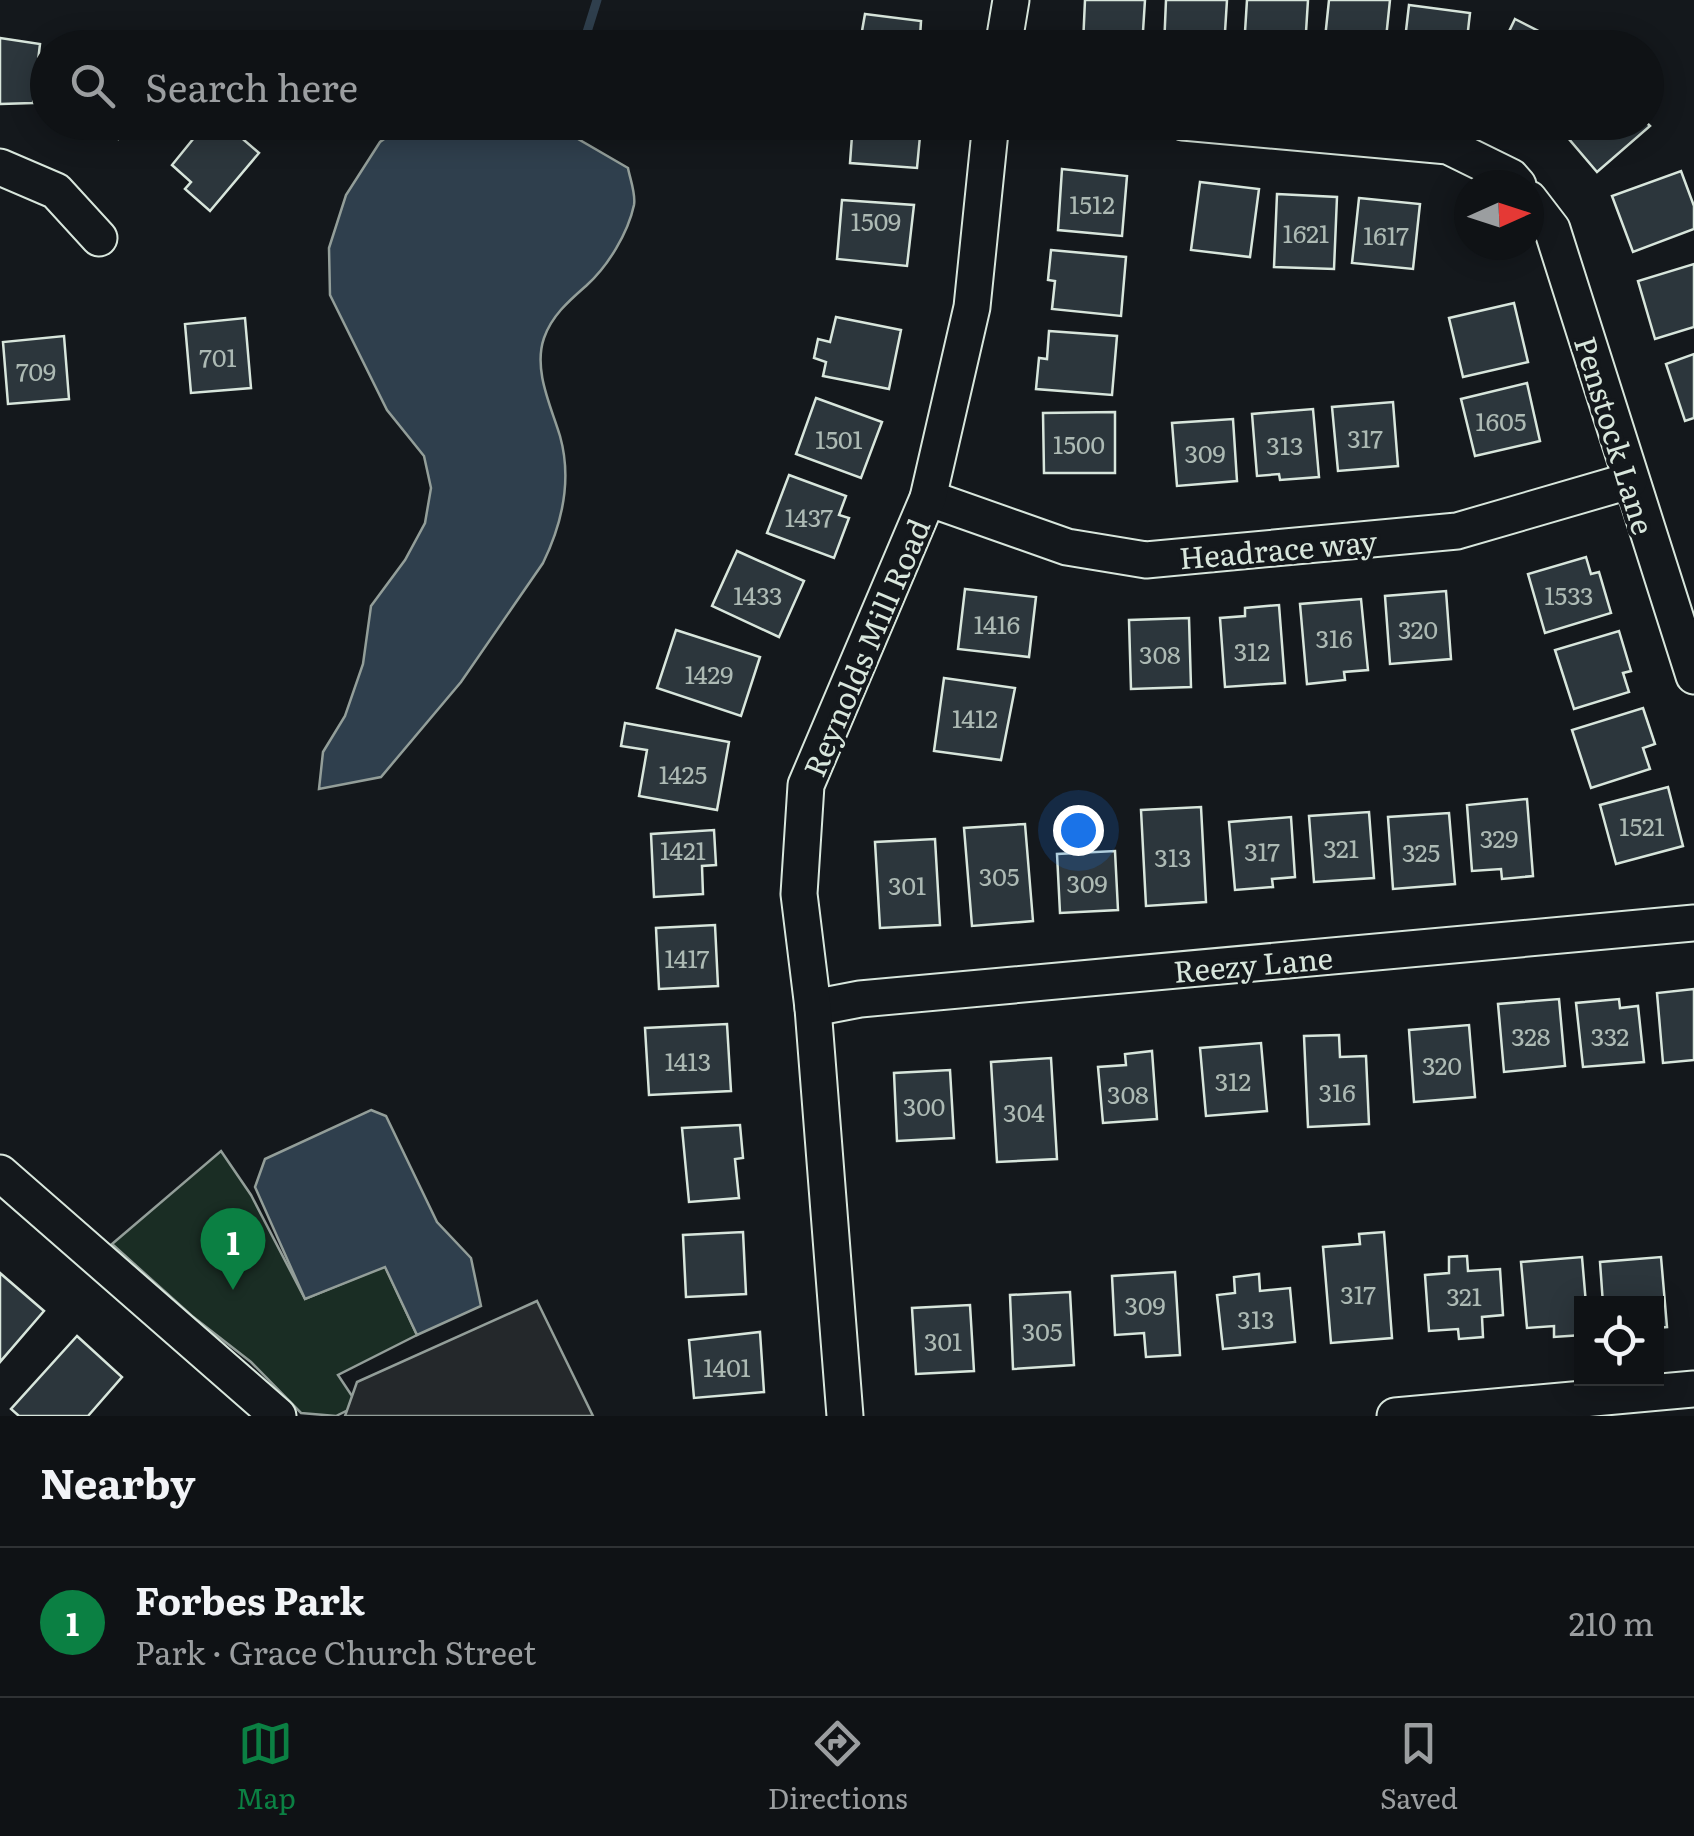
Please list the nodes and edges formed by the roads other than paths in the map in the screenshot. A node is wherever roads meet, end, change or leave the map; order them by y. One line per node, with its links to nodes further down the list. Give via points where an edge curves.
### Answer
1 (1011, 0): 2 (street)
2 (1006, 30)
3 (989, 140): 10 (street, Reynolds Mill Road, via 972,307)
4 (1382, 140): 6 (street, via 1448,146)
5 (0, 167): 8 (street, via 56,191)
6 (1498, 170)
7 (1544, 218): 9 (street, Penstock Lane)
8 (99, 238)
9 (1629, 481): 10 (street, Headrace way, via 1457,531 1146,560 1067,547); 11 (street, Penstock Lane)
10 (928, 498): 13 (street, Reynolds Mill Road, via 806,785 799,894)
11 (1694, 676)
12 (1694, 923): 13 (street, Reezy Lane)
13 (813, 1008): 17 (street, Reynolds Mill Road)
14 (0, 1173): 16 (street)
15 (1694, 1389): 18 (street)
16 (278, 1416)
17 (845, 1416)
18 (1395, 1416)

